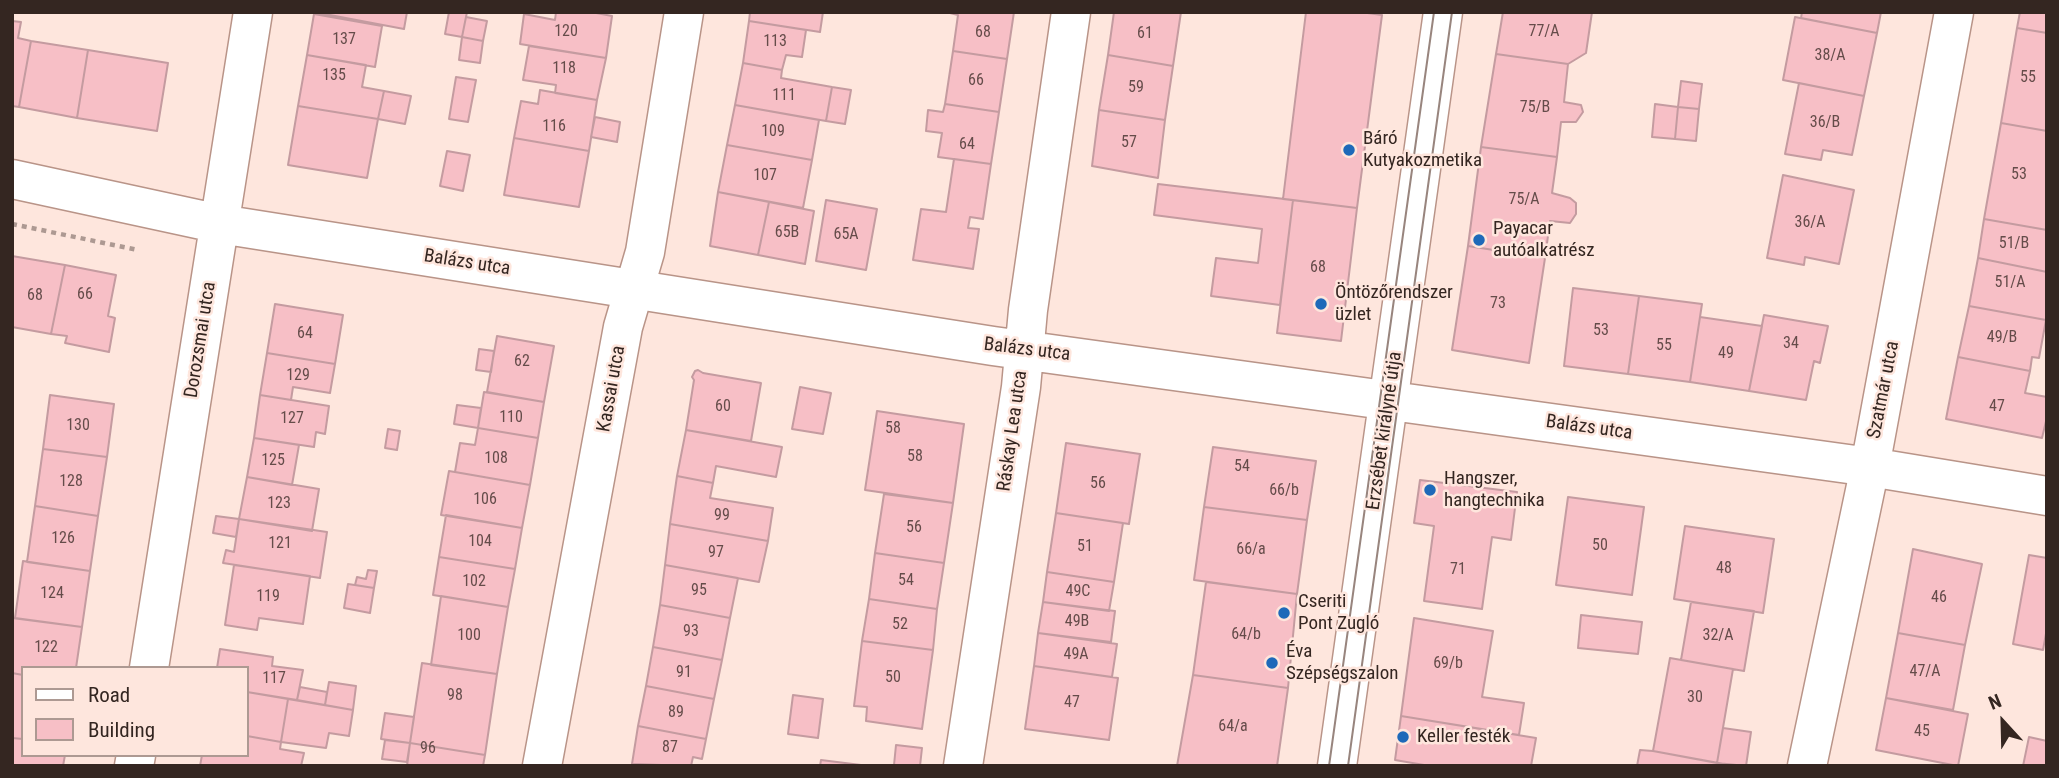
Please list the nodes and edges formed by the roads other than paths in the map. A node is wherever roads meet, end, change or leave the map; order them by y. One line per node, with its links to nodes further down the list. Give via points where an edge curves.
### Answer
1 (253, 12): 7 (street, Dorozsmai utca)
2 (684, 12): 8 (street, Kassai utca, via 645,252)
3 (1071, 12): 9 (street, Ráskay Lea utca)
4 (1443, 12): 10 (street, Erzsébet királyné útja)
5 (1954, 12): 11 (street, Szatmár utca)
6 (12, 179): 7 (street, Balázs utca)
7 (220, 224): 8 (street, Balázs utca); 13 (street, Dorozsmai utca)
8 (634, 289): 9 (street, Balázs utca); 14 (street, Kassai utca, via 623,327)
9 (1024, 348): 10 (street, Balázs utca); 15 (street, Ráskay Lea utca)
10 (1389, 400): 11 (street, Balázs utca); 16 (street, Erzsébet királyné útja)
11 (1870, 467): 12 (street, Balázs utca); 17 (street, Szatmár utca)
12 (2047, 496)
13 (149, 666)
14 (542, 766)
15 (963, 766)
16 (1337, 766)
17 (1807, 766)

